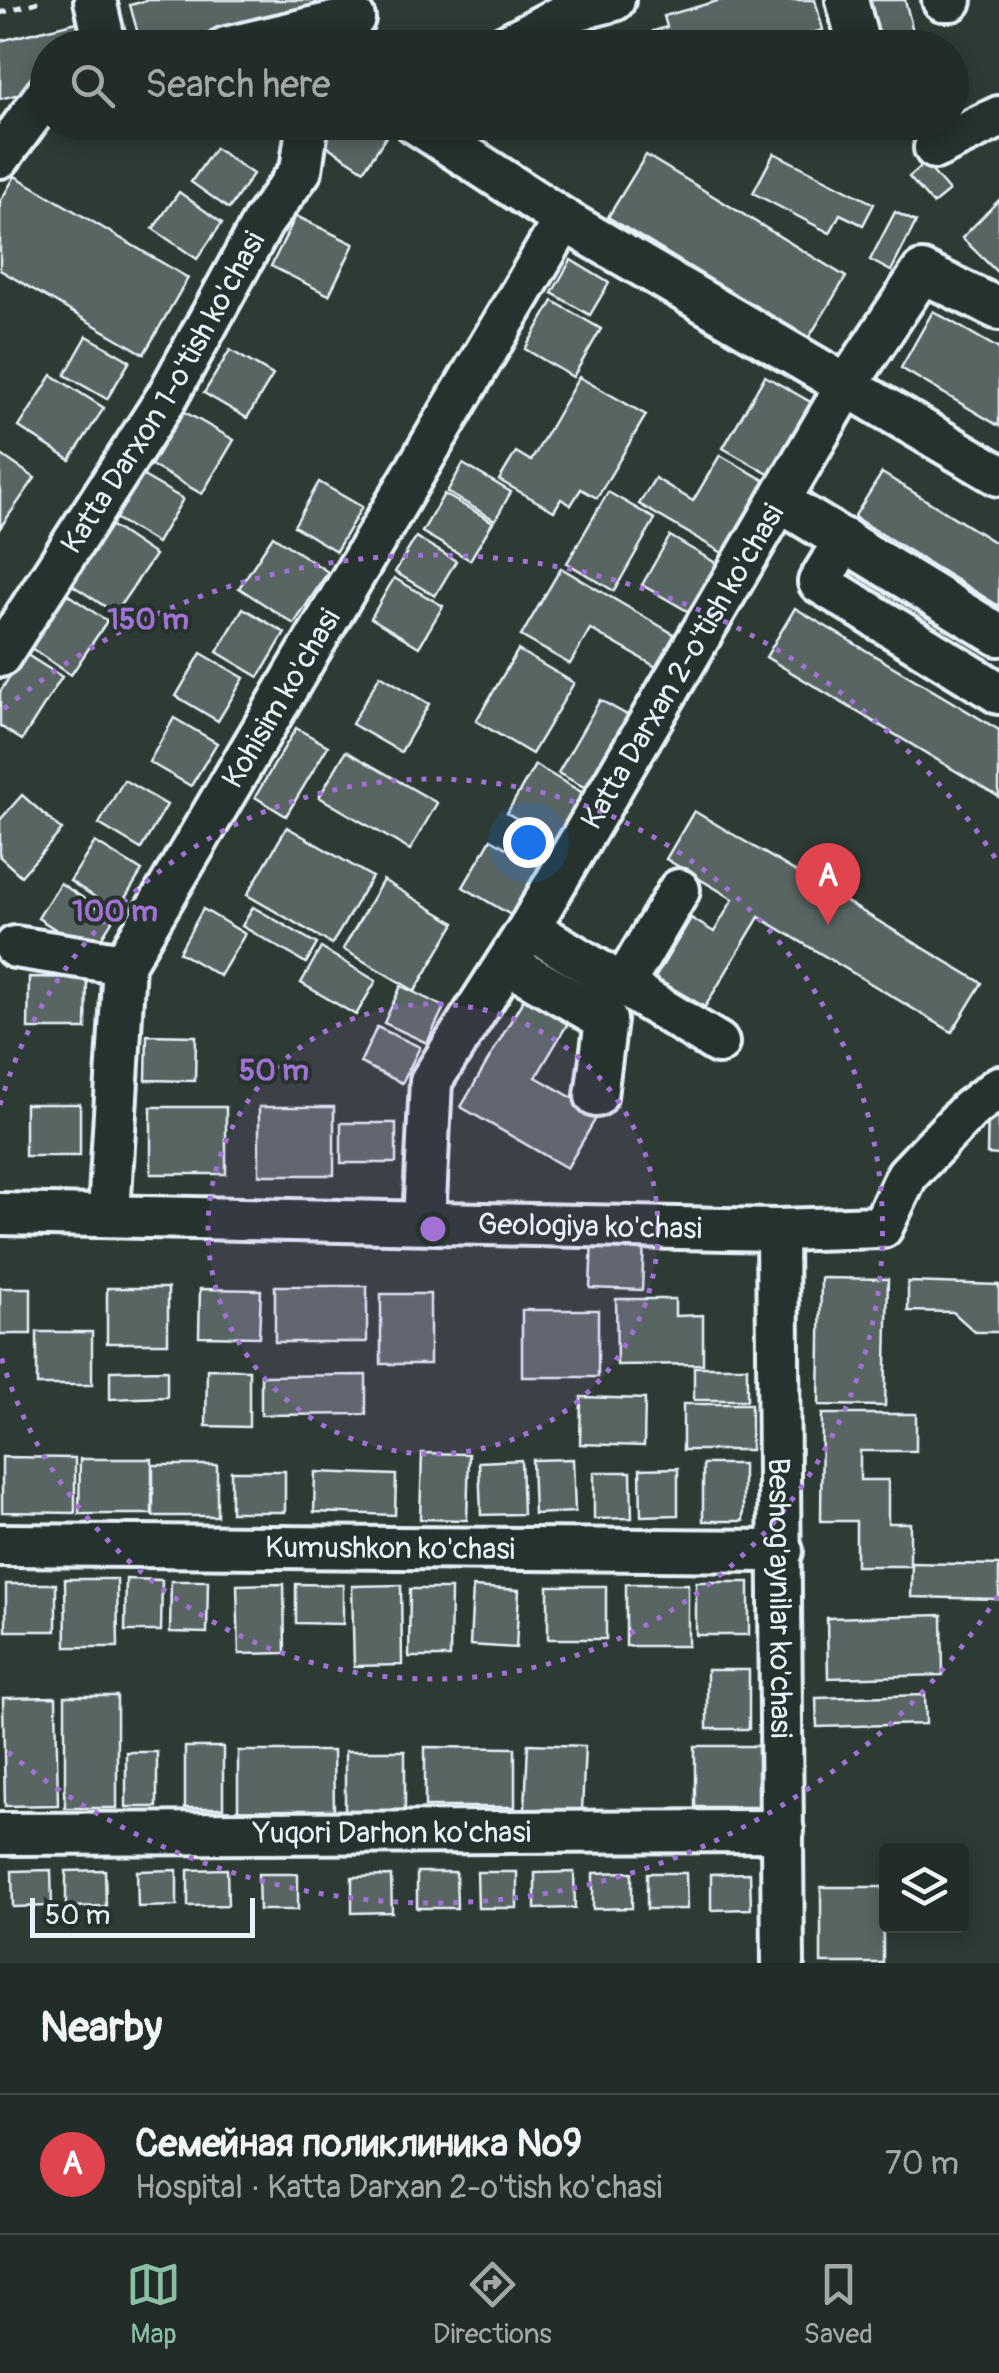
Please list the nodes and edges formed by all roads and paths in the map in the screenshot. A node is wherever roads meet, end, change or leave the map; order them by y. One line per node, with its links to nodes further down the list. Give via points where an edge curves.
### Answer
1 (45, 0): 7 (path)
2 (95, 0): 9 (street)
3 (614, 0): 11 (street)
4 (847, 0): 12 (street)
5 (943, 0): 6 (street)
6 (951, 0)
7 (0, 12)
8 (355, 22): 10 (street)
9 (102, 30)
10 (315, 30)
11 (535, 30)
12 (855, 30)
13 (30, 116): 20 (street)
14 (999, 117): 15 (street)
15 (969, 132)
16 (305, 140): 28 (street, Katta Darxon 1-o'tish ko'chasi, via 301,170 263,222 167,397)
17 (442, 140): 21 (street)
18 (952, 140): 19 (street)
19 (935, 148)
20 (0, 157)
21 (564, 220): 23 (street); 34 (street, Kohisim ko'chasi)
22 (999, 309): 23 (street, Katta Darxan 2-o'tish ko'chasi, via 922,272)
23 (847, 384): 24 (street); 25 (street, Katta Darxan 2-o'tish ko'chasi)
24 (999, 475)
25 (779, 502): 26 (street); 31 (street, Katta Darxan 2-o'tish ko'chasi)
26 (845, 540): 27 (street); 29 (street, via 819,582)
27 (999, 635)
28 (0, 656)
29 (999, 693)
30 (679, 890): 35 (street)
31 (529, 928): 33 (street, Katta Darxan 2-o'tish ko'chasi); 35 (street)
32 (15, 947): 34 (street)
33 (507, 963): 38 (street, via 606,1020); 41 (street, Katta Darxan 2-o'tish ko'chasi, via 432,1081)
34 (124, 964): 39 (street, Kohisim ko'chasi)
35 (623, 985): 36 (street)
36 (718, 1043)
37 (999, 1087): 42 (street, Geologiya ko'chasi, via 907,1175 882,1227)
38 (596, 1096)
39 (108, 1213): 40 (street, Geologiya ko'chasi); 41 (street, Geologiya ko'chasi)
40 (0, 1214)
41 (424, 1221): 42 (street, Geologiya ko'chasi)
42 (777, 1230): 44 (street, Beshog'aynilar ko'chasi)
43 (0, 1545): 44 (street, Kumushkon ko'chasi)
44 (782, 1551): 45 (street, Beshog'aynilar ko'chasi)
45 (783, 1831): 46 (street, Yuqori Darhon ko'chasi); 47 (street, Beshog'aynilar ko'chasi)
46 (0, 1834)
47 (782, 1963)

